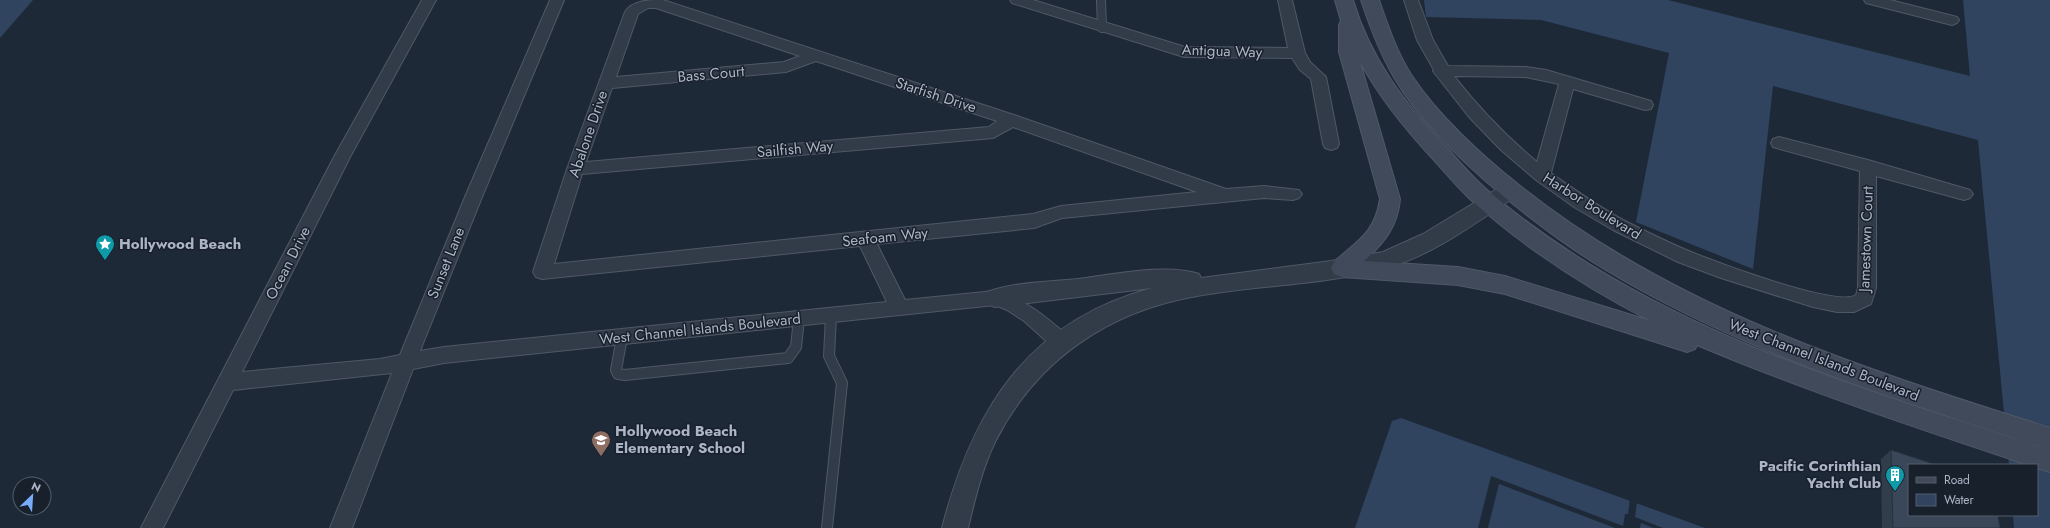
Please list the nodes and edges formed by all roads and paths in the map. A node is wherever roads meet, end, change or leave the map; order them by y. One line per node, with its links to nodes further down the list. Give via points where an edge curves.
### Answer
1 (429, 0): 43 (street, Ocean Drive, via 342,157)
2 (557, 0): 42 (street, Sunset Lane)
3 (1101, 0): 12 (lane)
4 (1285, 0): 13 (street)
5 (1370, 0): 25 (main road, via 1381,34 1404,78 1463,150)
6 (1411, 0): 15 (street, Harbor Boulevard, via 1424,39)
7 (1871, 0): 11 (street)
8 (1020, 1): 12 (street, Antigua Way)
9 (644, 4): 14 (street, Starfish Drive, via 657,3); 17 (street, Abalone Drive, via 632,12)
10 (1346, 9): 29 (main road, via 1379,76 1403,113 1458,176); 31 (main road, via 1348,52 1390,200 1390,213 1379,234)
11 (1952, 20)
12 (1102, 28): 13 (street, Antigua Way, via 1184,52)
13 (1297, 53): 21 (street, via 1305,66 1318,77)
14 (814, 56): 17 (street, Bass Court, via 786,67); 19 (street, Starfish Drive)
15 (1441, 71): 16 (street, via 1526,72); 24 (street, Harbor Boulevard, via 1470,109)
16 (1567, 82): 18 (street); 24 (street)
17 (606, 83): 23 (street, Abalone Drive)
18 (1645, 105)
19 (1011, 120): 23 (street, Sailfish Way, via 993,132); 28 (street, Starfish Drive)
20 (1779, 142): 22 (street, Jamestown Court)
21 (1331, 144)
22 (1868, 166): 27 (street, Jamestown Court); 35 (street, Jamestown Court, via 1867,288 1864,299)
23 (575, 169): 32 (street, Abalone Drive)
24 (1542, 176): 35 (street, Harbor Boulevard, via 1600,214 1655,244 1713,268 1819,302)
25 (1509, 191): 29 (street, West Channel Islands Boulevard); 44 (main road, West Channel Islands Boulevard, via 1566,234 1622,269 1678,299)
26 (1293, 194): 28 (street, Seafoam Way, via 1264,192)
27 (1964, 194)
28 (1226, 196): 30 (street, Seafoam Way, via 1061,212 1034,221)
29 (1489, 204): 31 (street, West Channel Islands Boulevard, via 1410,250 1384,259); 41 (main road, West Channel Islands Boulevard, via 1542,246 1591,277 1660,317)
30 (866, 239): 32 (street, Seafoam Way); 36 (street)
31 (1342, 268): 33 (street, West Channel Islands Boulevard); 41 (main road, via 1458,276 1505,285 1689,342)
32 (542, 272)
33 (1224, 284): 34 (street, West Channel Islands Boulevard, via 1166,278); 40 (street, West Channel Islands Boulevard, via 1171,292 1129,304 1090,323)
34 (994, 298): 36 (street, West Channel Islands Boulevard); 40 (street, West Channel Islands Boulevard, via 1021,308)
35 (1852, 306)
36 (900, 309): 37 (street, West Channel Islands Boulevard)
37 (831, 316): 38 (street, West Channel Islands Boulevard); 49 (lane, via 829,356 842,383)
38 (799, 319): 39 (street, West Channel Islands Boulevard); 39 (lane, via 796,347 788,358 625,375 618,374 616,370)
39 (622, 337): 42 (street, West Channel Islands Boulevard)
40 (1062, 342): 50 (street, via 1031,371 1008,398 986,434 970,472)
41 (1726, 348): 44 (main road, West Channel Islands Boulevard)
42 (406, 361): 43 (street, West Channel Islands Boulevard, via 380,367); 48 (street, Sunset Lane)
43 (226, 382): 47 (street, Ocean Drive)
44 (1884, 395): 45 (main road, West Channel Islands Boulevard); 46 (main road, West Channel Islands Boulevard)
45 (2050, 439)
46 (2050, 461)
47 (152, 528)
48 (341, 528)
49 (827, 528)
50 (954, 528)

